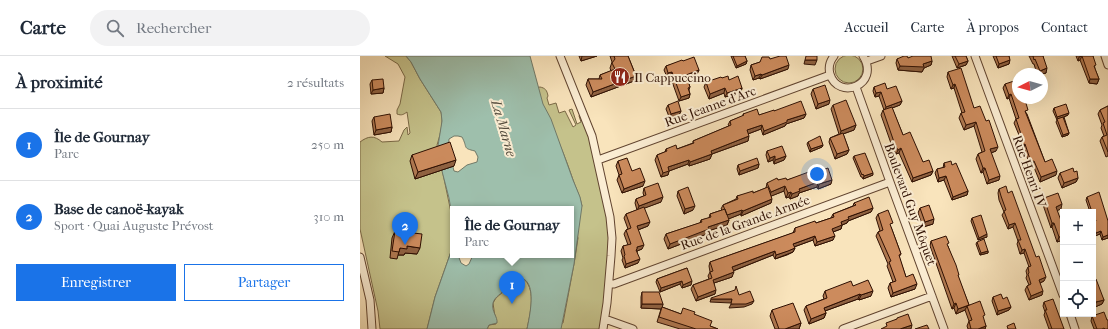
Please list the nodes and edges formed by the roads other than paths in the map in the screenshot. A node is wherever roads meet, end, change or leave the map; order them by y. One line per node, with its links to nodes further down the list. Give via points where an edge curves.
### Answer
1 (560, 56): 10 (street, via 592,136)
2 (834, 56): 8 (street, via 830,63)
3 (881, 56): 6 (street)
4 (975, 56): 14 (street, Rue Henri IV)
5 (1105, 56): 7 (street)
6 (865, 59): 9 (street, via 868,67 865,79)
7 (1108, 65)
8 (830, 75): 9 (street, via 843,87); 10 (street, Rue Jeanne d'Arc)
9 (856, 86): 11 (street, Boulevard Guy Môquet)
10 (598, 160): 13 (street, via 612,226)
11 (890, 182): 13 (street, Rue de la Grande Armée); 17 (street, Boulevard Guy Môquet)
12 (360, 257): 15 (street)
13 (609, 284): 19 (street)
14 (1060, 287)
15 (368, 291): 16 (street); 20 (street)
16 (360, 294)
17 (932, 296): 23 (street); 24 (street, Boulevard Guy Môquet)
18 (1071, 317): 25 (street)
19 (605, 319): 21 (street); 22 (street)
20 (372, 329)
21 (603, 329)
22 (633, 329)
23 (843, 329)
24 (944, 329)
25 (1076, 329)

